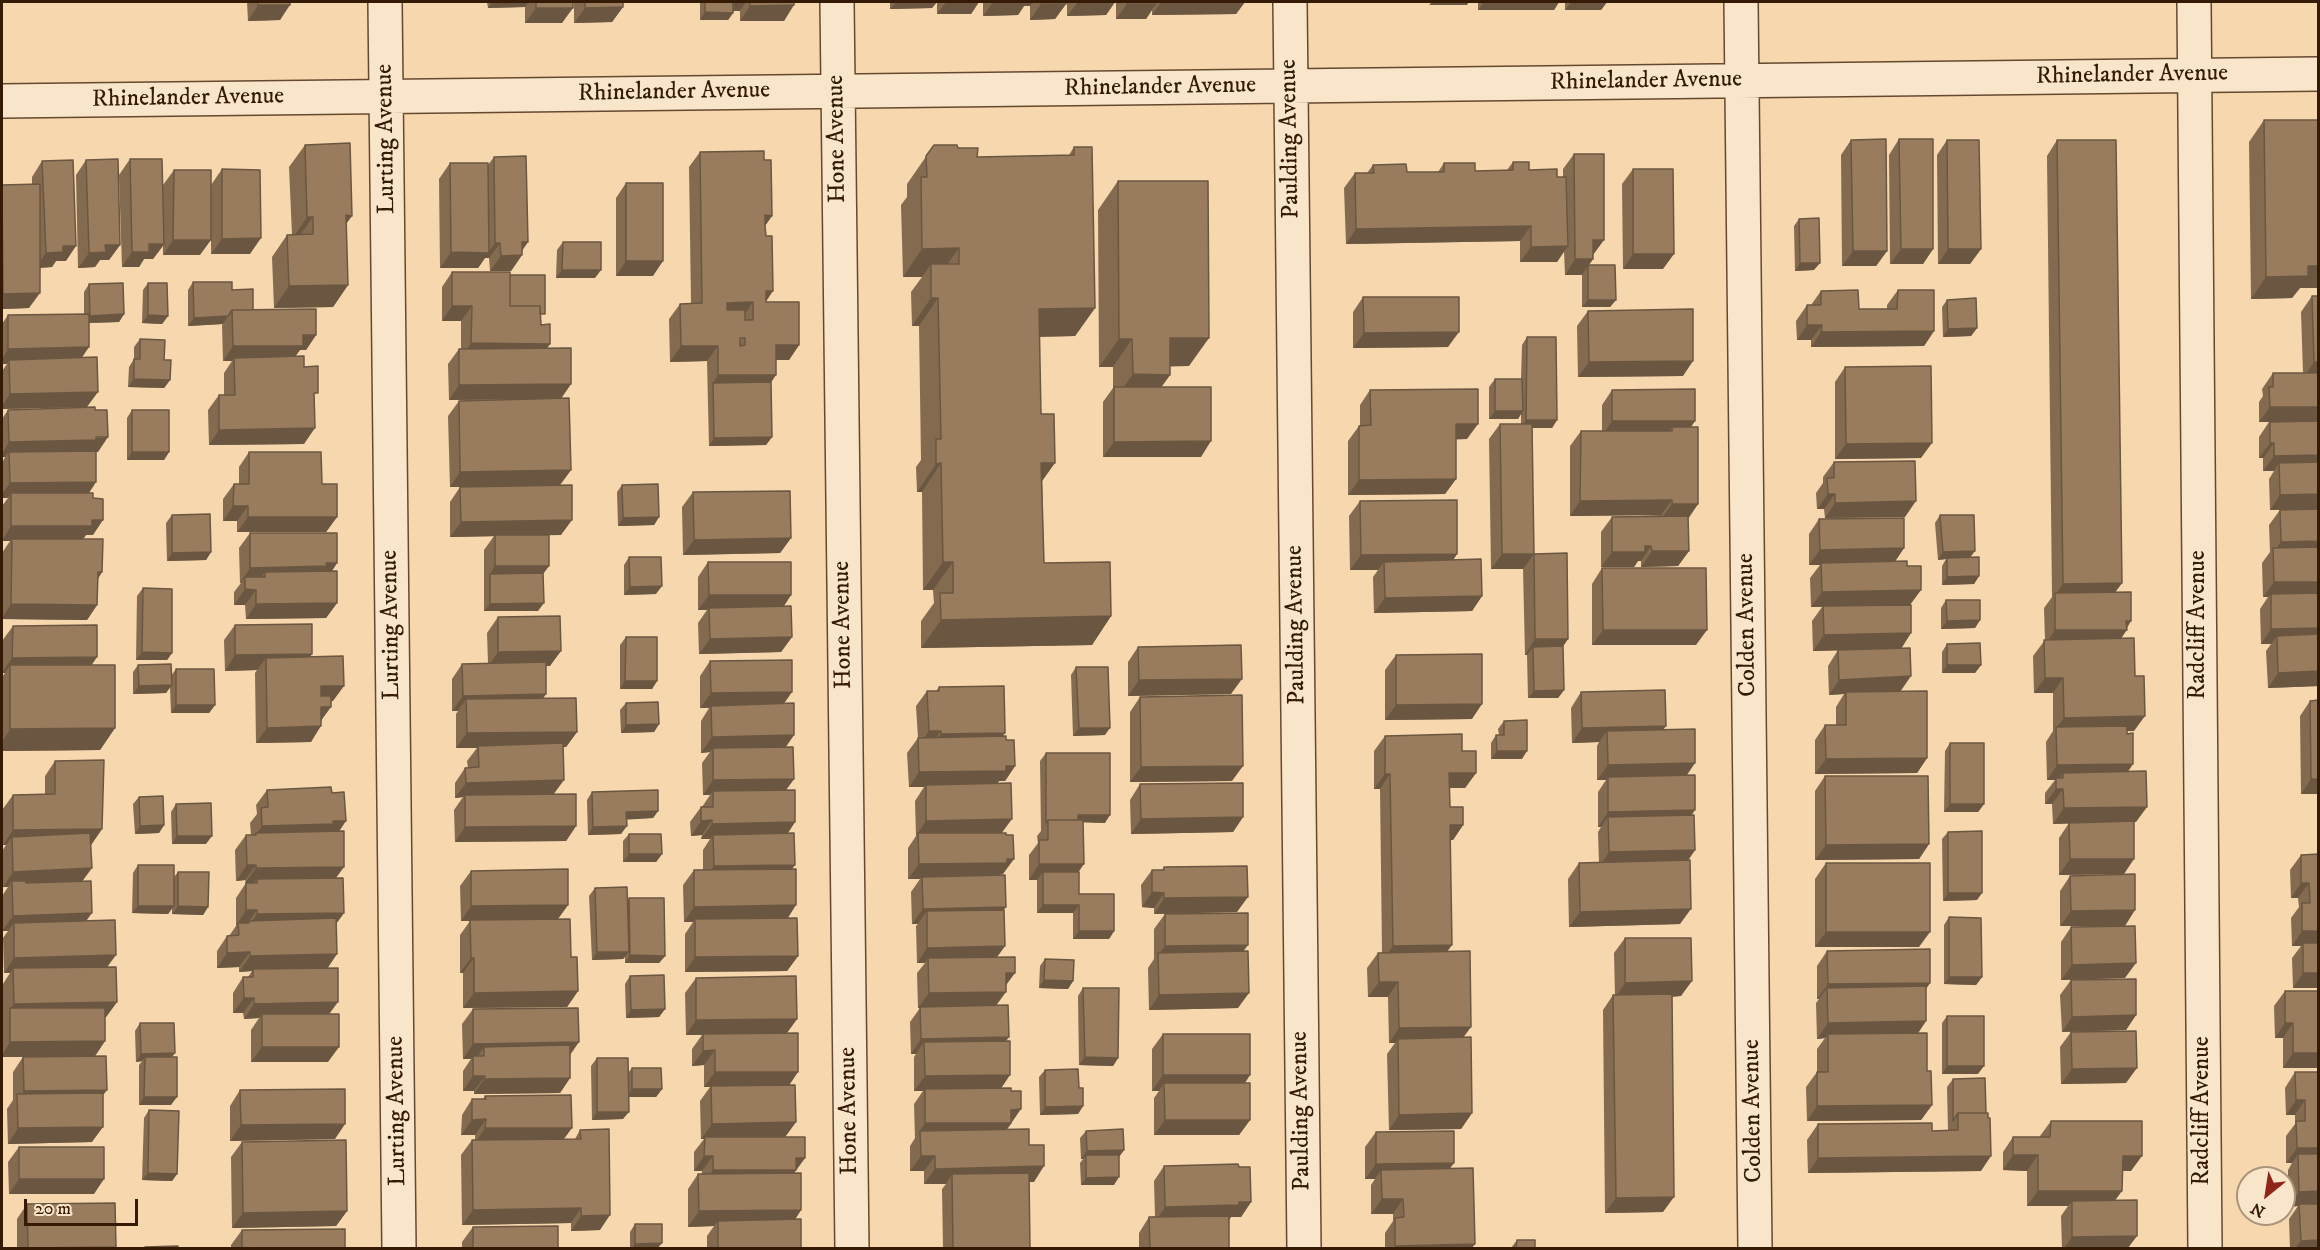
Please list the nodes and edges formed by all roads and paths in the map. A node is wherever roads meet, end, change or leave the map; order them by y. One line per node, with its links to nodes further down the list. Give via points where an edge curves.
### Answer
1 (385, 2): 11 (street, Lurting Avenue)
2 (837, 2): 10 (street, Hone Avenue)
3 (1290, 2): 9 (street, Paulding Avenue)
4 (1742, 2): 8 (street, Colden Avenue)
5 (2194, 2): 7 (street, Radcliff Avenue)
6 (2319, 74): 7 (street, Rhinelander Avenue)
7 (2195, 75): 8 (street, Rhinelander Avenue); 17 (street, Radcliff Avenue)
8 (1742, 80): 9 (street, Rhinelander Avenue); 16 (street, Colden Avenue)
9 (1291, 86): 10 (street, Rhinelander Avenue); 15 (street, Paulding Avenue)
10 (838, 90): 11 (street, Rhinelander Avenue); 14 (street, Hone Avenue)
11 (386, 97): 12 (street, Rhinelander Avenue); 13 (street, Lurting Avenue)
12 (2, 101)
13 (399, 1248)
14 (852, 1248)
15 (1304, 1248)
16 (1755, 1248)
17 (2205, 1248)

